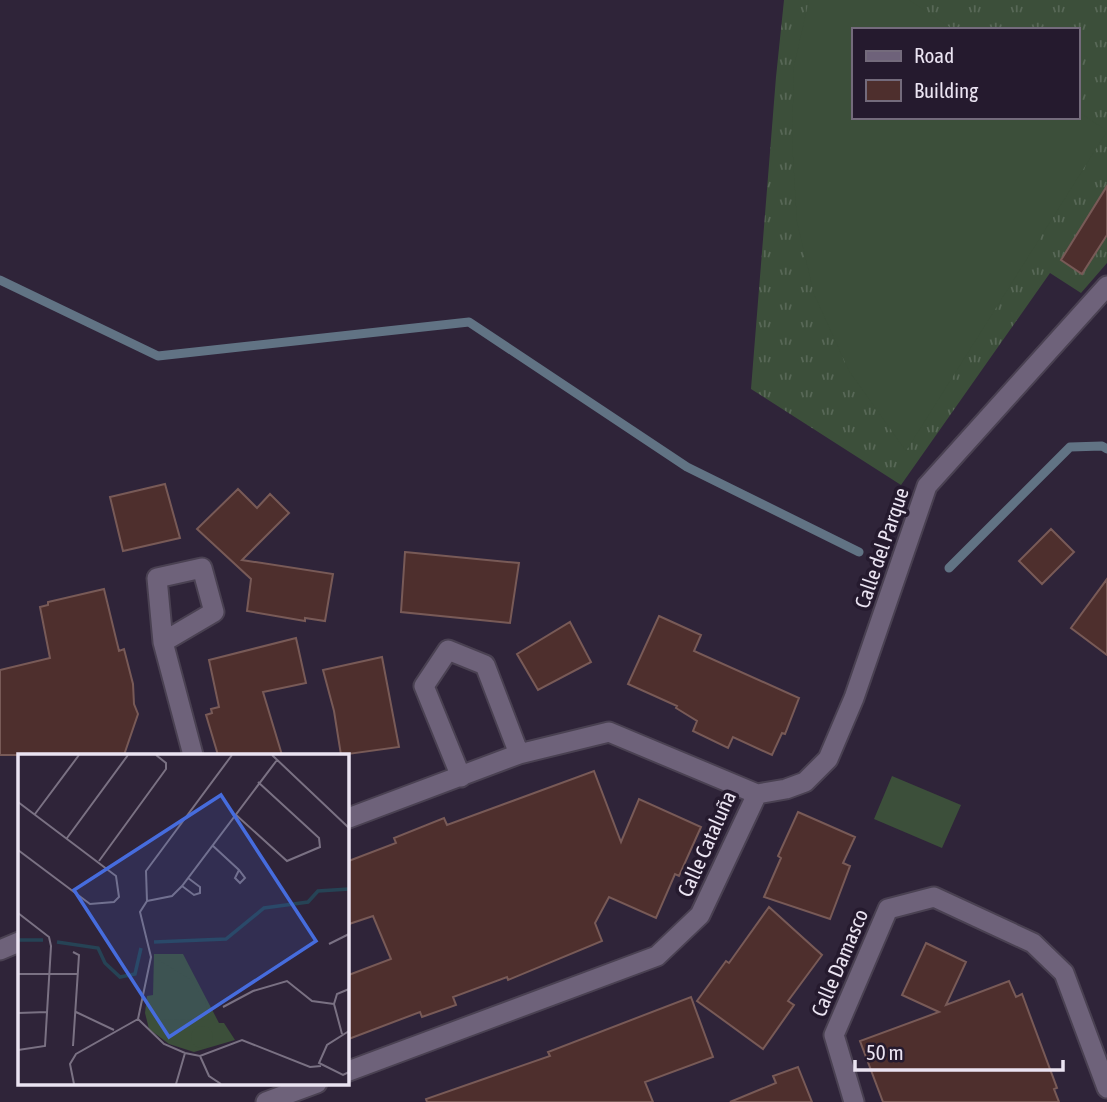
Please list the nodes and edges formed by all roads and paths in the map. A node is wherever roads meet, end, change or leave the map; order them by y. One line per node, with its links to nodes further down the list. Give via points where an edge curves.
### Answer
1 (1107, 286): 6 (street, Calle del Parque, via 927,486 855,698 828,760 806,782)
2 (163, 642): 3 (street)
3 (193, 754)
4 (519, 754): 5 (street, Calle Cataluña); 5 (street, via 485,666 448,650 424,686); 6 (street, Calle Cataluña, via 609,732)
5 (461, 777): 7 (street, Calle Cataluña)
6 (757, 794): 10 (street, Calle Cataluña, via 700,915 657,956)
7 (348, 818)
8 (18, 942): 9 (street)
9 (0, 950)
10 (348, 1071)
11 (314, 1084): 13 (street)
12 (1107, 1088): 14 (street, Calle Damasco, via 1064,973 1034,943 934,898 888,909 834,1035)
13 (265, 1102)
14 (854, 1102)

